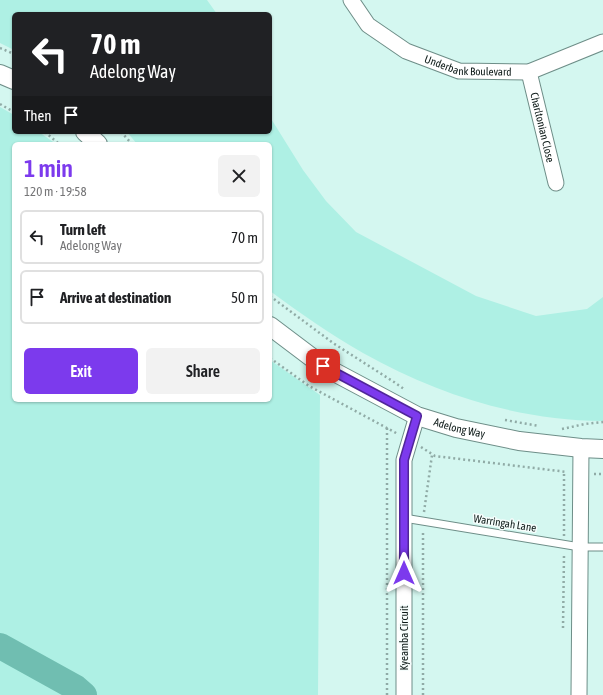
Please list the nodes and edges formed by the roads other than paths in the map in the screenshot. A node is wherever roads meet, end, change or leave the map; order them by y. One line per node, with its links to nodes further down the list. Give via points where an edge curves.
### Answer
1 (351, 0): 3 (street, Underbank Boulevard, via 368,25 406,51 458,71)
2 (603, 42): 3 (street, Underbank Boulevard)
3 (529, 72): 8 (street, Charltonian Close)
4 (0, 74): 5 (street)
5 (12, 79)
6 (87, 134): 7 (street)
7 (96, 142)
8 (556, 183)
9 (272, 328): 10 (street, Adelong Way, via 323,366)
10 (417, 416): 11 (street, Adelong Way, via 456,428 519,441); 13 (street, Kyeamba Circuit, via 404,460)
11 (581, 448): 12 (street, Adelong Way); 14 (street)
12 (603, 449)
13 (404, 518): 14 (lane, Warringah Lane); 16 (street, Kyeamba Circuit)
14 (580, 547): 15 (lane, Warringah Lane); 17 (street)
15 (603, 547)
16 (404, 695)
17 (579, 695)

